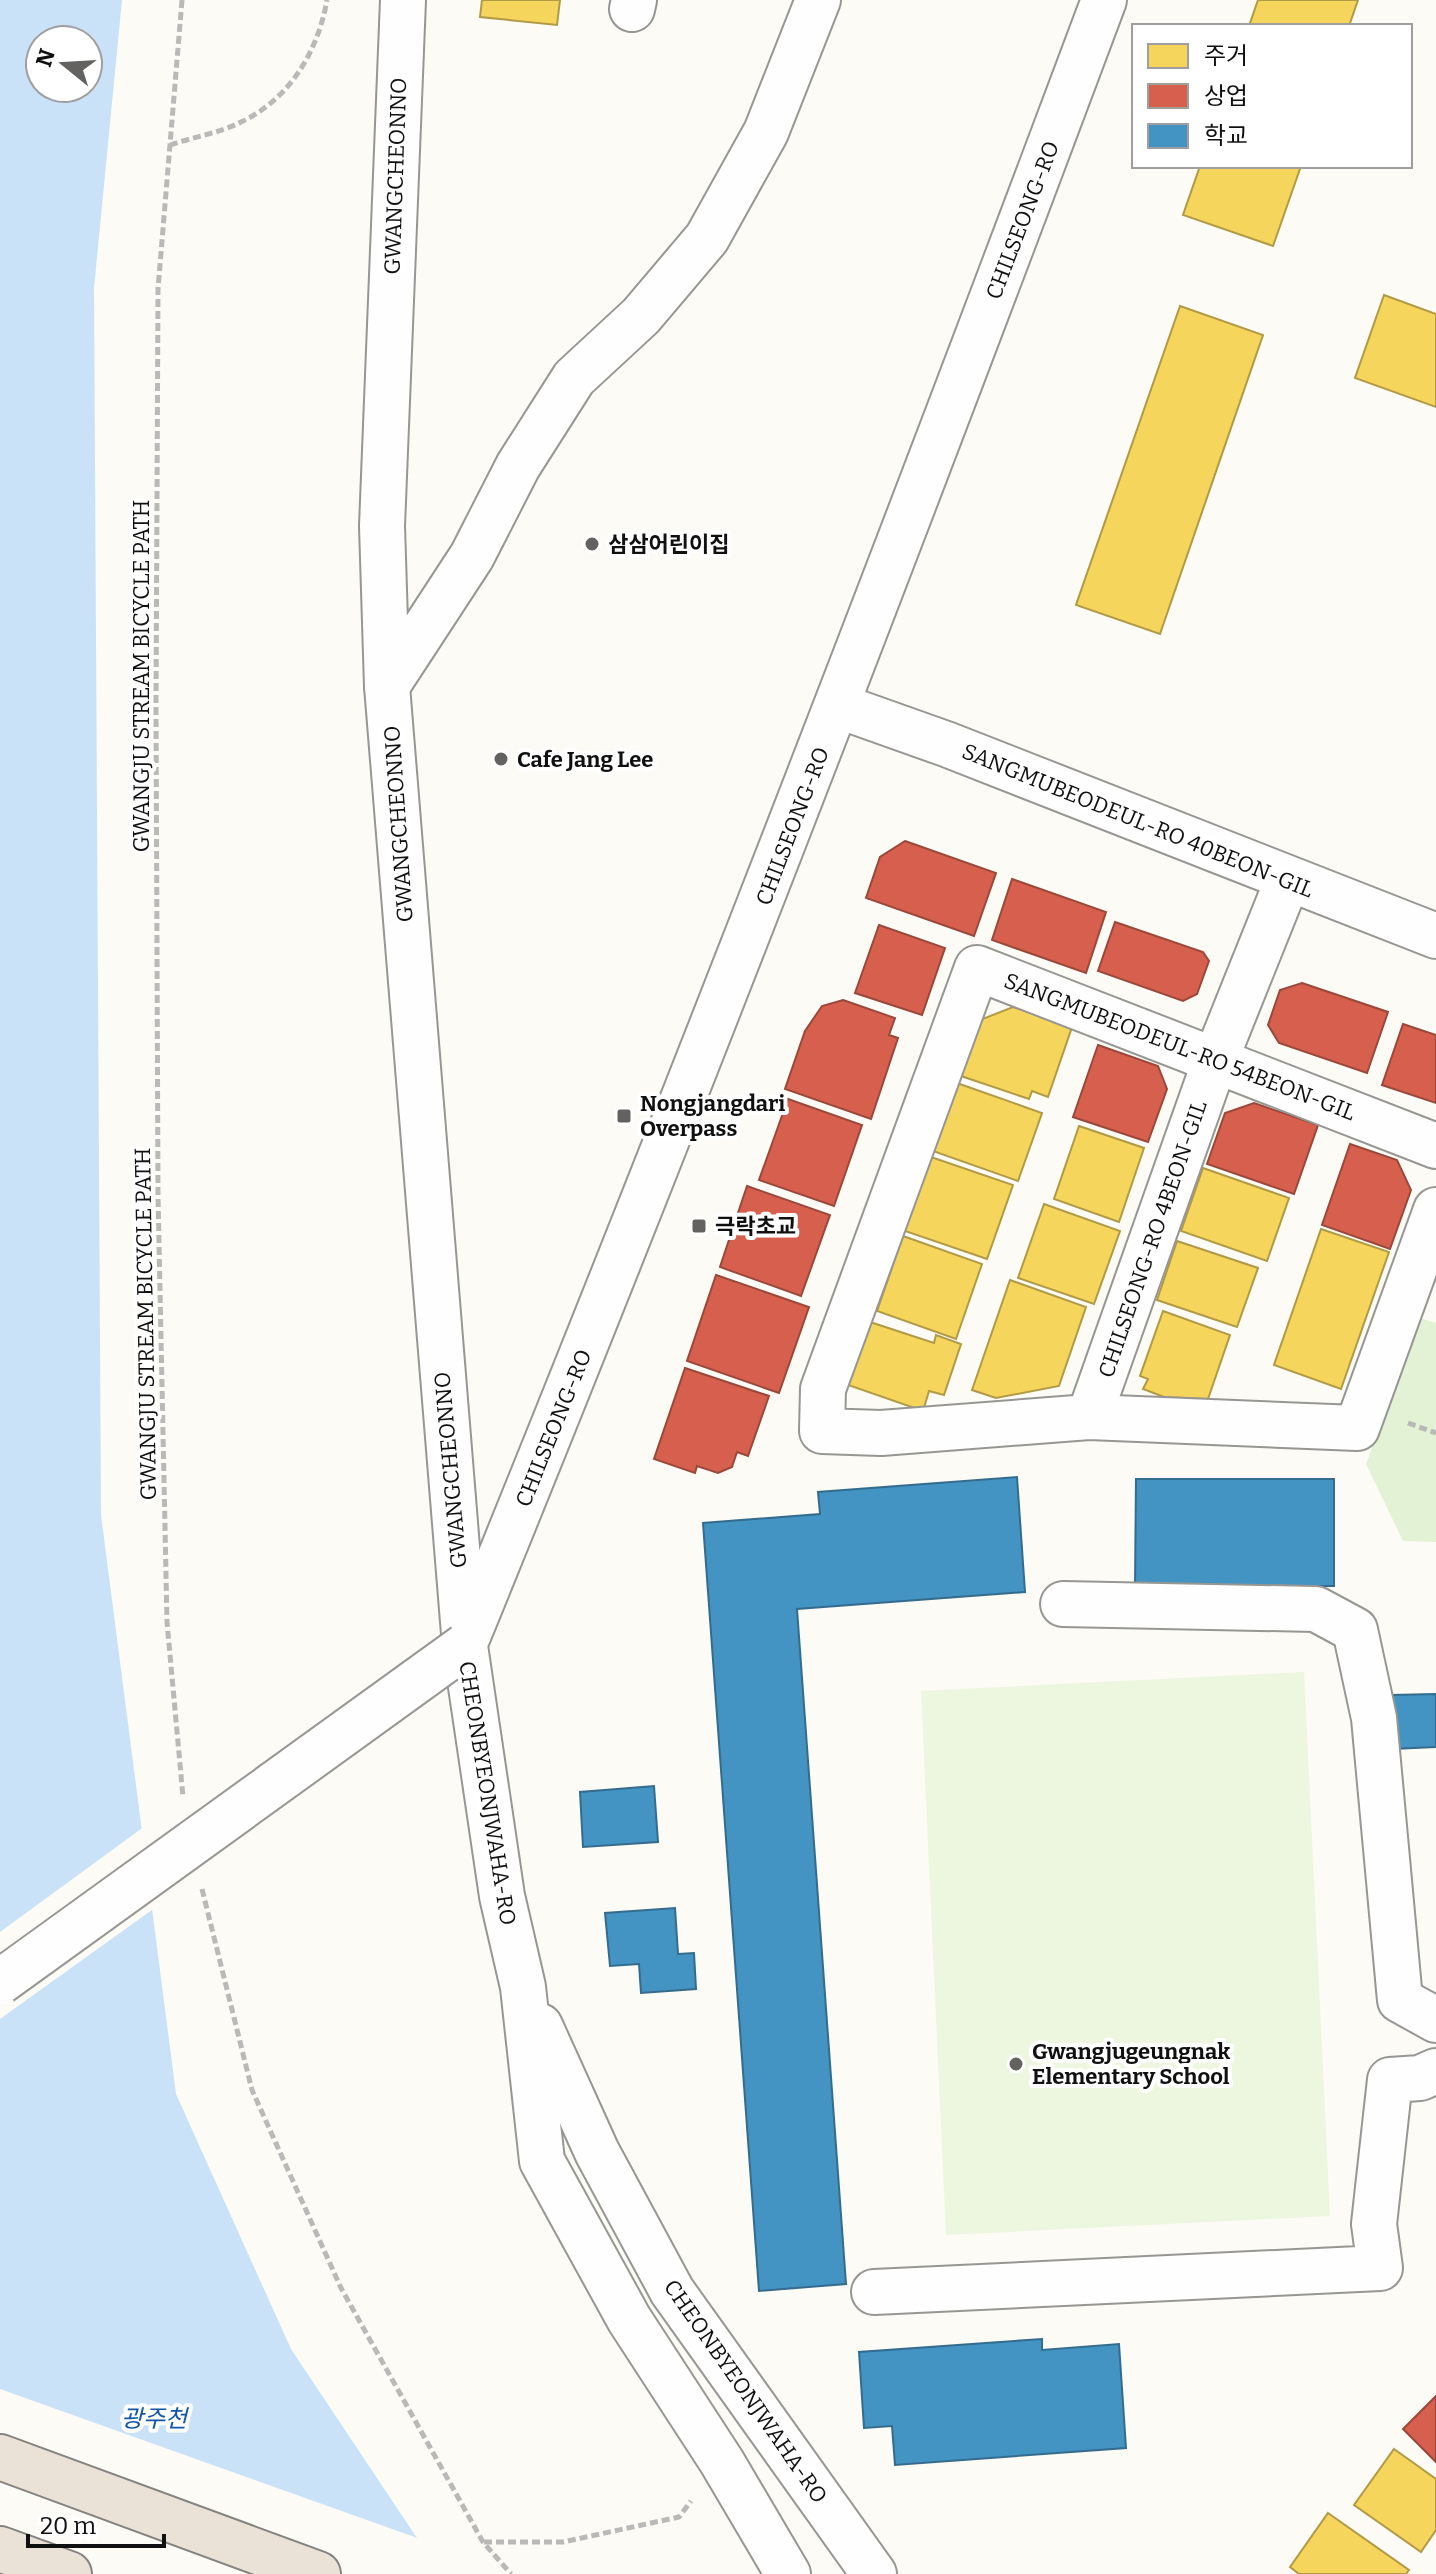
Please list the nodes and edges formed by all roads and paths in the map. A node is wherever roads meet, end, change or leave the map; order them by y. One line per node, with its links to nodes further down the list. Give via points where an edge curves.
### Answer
1 (182, 0): 6 (path, GWANGJU STREAM BICYCLE PATH)
2 (327, 0): 6 (path, via 309,59 278,96 241,122)
3 (403, 0): 7 (street, GWANGCHEONNO, via 382,526)
4 (818, 0): 7 (street, via 766,132 707,238 641,316 574,378 518,466 472,556)
5 (1104, 0): 8 (street, CHILSEONG-RO)
6 (170, 145): 17 (path, GWANGJU STREAM BICYCLE PATH, via 158,289 158,1195 167,1622)
7 (387, 686): 16 (street, GWANGCHEONNO)
8 (839, 706): 9 (street, SANGMUBEODEUL-RO 40BEON-GIL); 16 (street, CHILSEONG-RO)
9 (1288, 879): 10 (street, SANGMUBEODEUL-RO 40BEON-GIL); 11 (street, CHILSEONG-RO 4BEON-GIL)
10 (1436, 936)
11 (1215, 1061): 12 (street, SANGMUBEODEUL-RO 54BEON-GIL); 14 (street, CHILSEONG-RO 4BEON-GIL); 14 (street, SANGMUBEODEUL-RO 54BEON-GIL, via 977,968 823,1389 822,1431 881,1433)
12 (1436, 1146)
13 (1436, 1210): 14 (street, via 1357,1428)
14 (1089, 1417)
15 (1063, 1604): 21 (street, via 1316,1609 1355,1630 1374,1718 1400,2000)
16 (465, 1646): 19 (street, bridge); 20 (street, CHEONBYEONJWAHA-RO, via 502,1896)
17 (185, 1808)
18 (200, 1880): 26 (path, via 252,2090 341,2288)
19 (0, 1982)
20 (523, 1987): 25 (street, CHEONBYEONJWAHA-RO, via 542,2161 629,2319); 32 (street, CHEONBYEONJWAHA-RO, via 597,2152 672,2291)
21 (1436, 2020)
22 (1436, 2071): 23 (street, via 1390,2080 1374,2224 1380,2268)
23 (874, 2292)
24 (0, 2457): 29 (highway)
25 (722, 2462): 26 (path, via 679,2517 563,2542); 31 (street, CHEONBYEONJWAHA-RO)
26 (483, 2542): 30 (path)
27 (0, 2549): 28 (highway)
28 (69, 2574)
29 (318, 2574)
30 (511, 2574)
31 (788, 2574)
32 (874, 2574)

